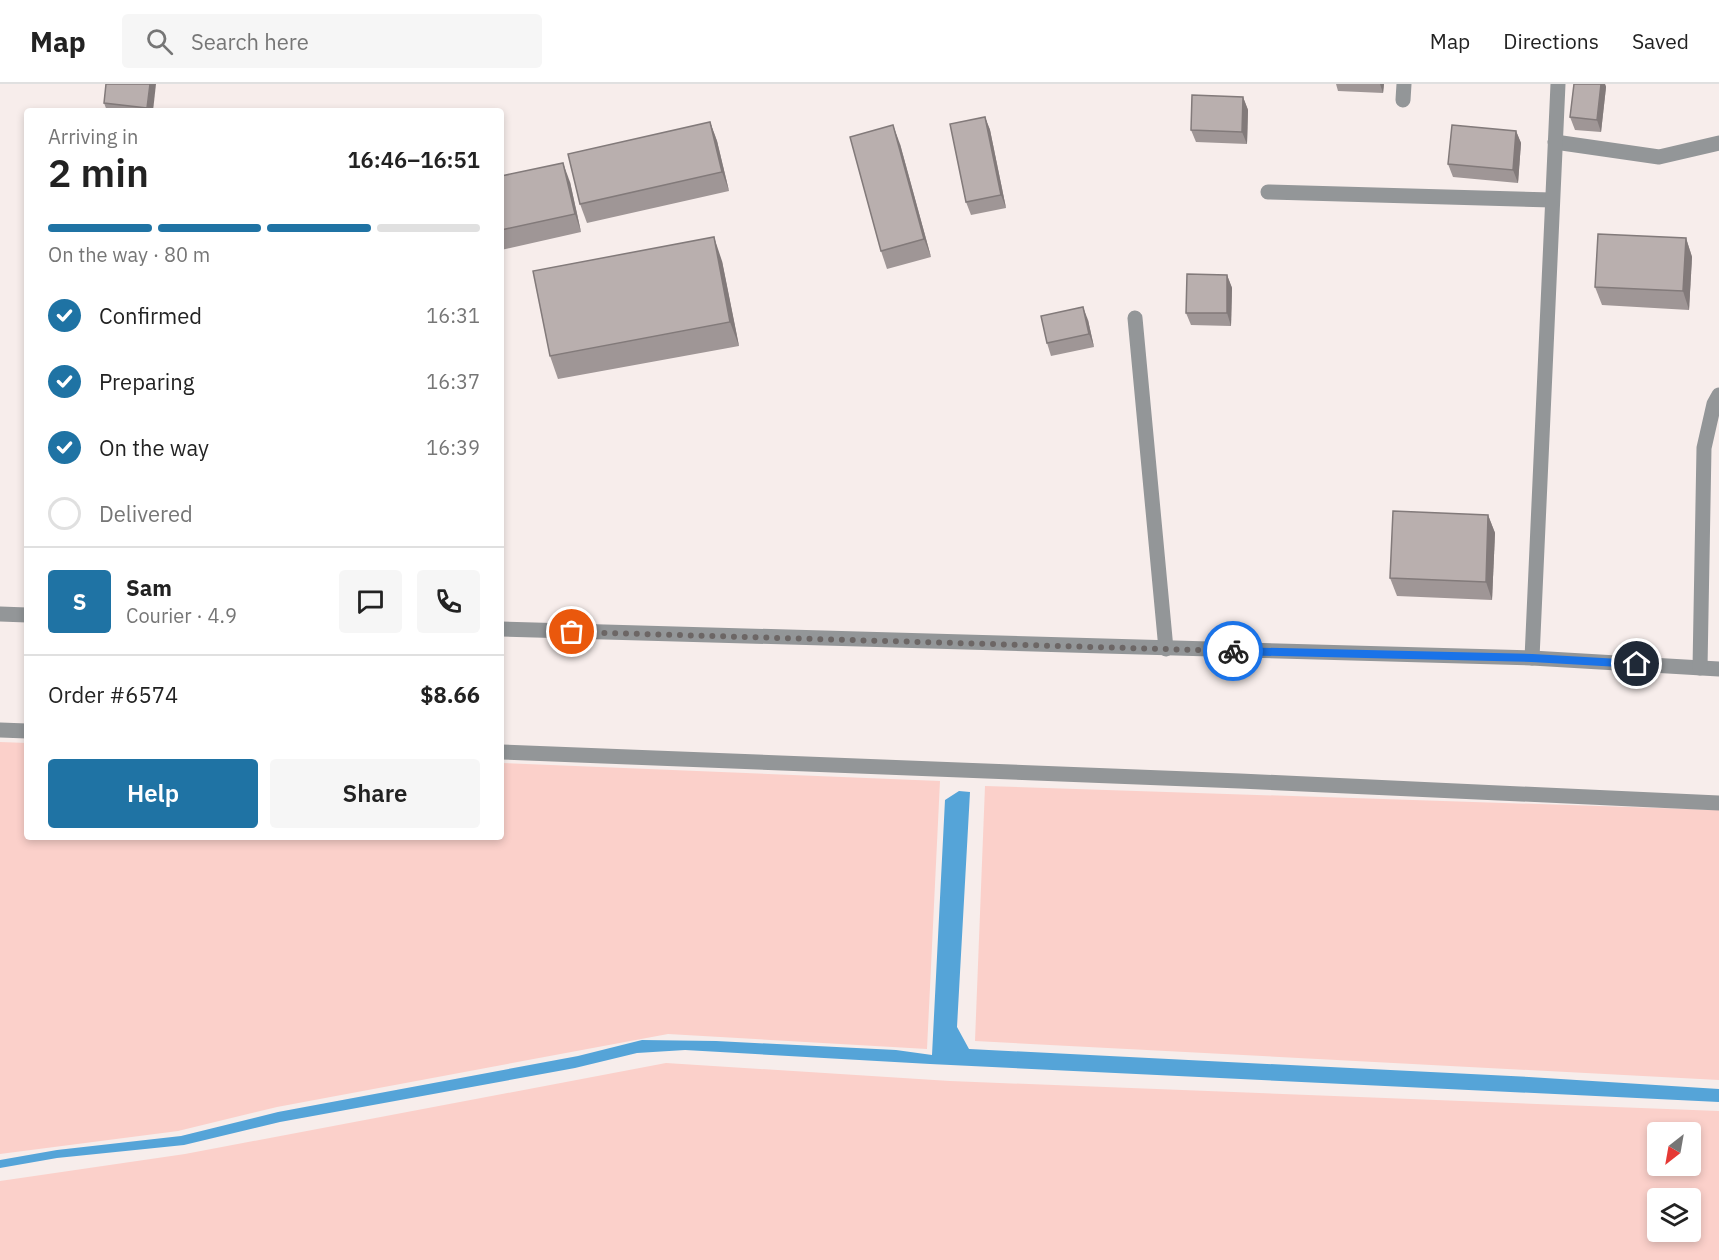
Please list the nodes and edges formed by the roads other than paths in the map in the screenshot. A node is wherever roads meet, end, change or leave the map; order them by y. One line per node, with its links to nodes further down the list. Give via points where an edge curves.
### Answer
1 (1404, 84): 3 (street)
2 (1558, 84): 4 (street)
3 (1403, 100)
4 (1555, 142): 5 (street, via 1659,157); 7 (street)
5 (1719, 143)
6 (1268, 192): 7 (street)
7 (1552, 200): 14 (street)
8 (1135, 318): 13 (street)
9 (1719, 394): 15 (street, via 1704,448)
10 (0, 615): 11 (street)
11 (24, 615)
12 (504, 629): 13 (street)
13 (1166, 649): 14 (street)
14 (1532, 658): 15 (street)
15 (1700, 668): 16 (street)
16 (1719, 669)
17 (0, 730): 18 (street)
18 (24, 731)
19 (504, 752): 20 (street)
20 (1719, 803)

